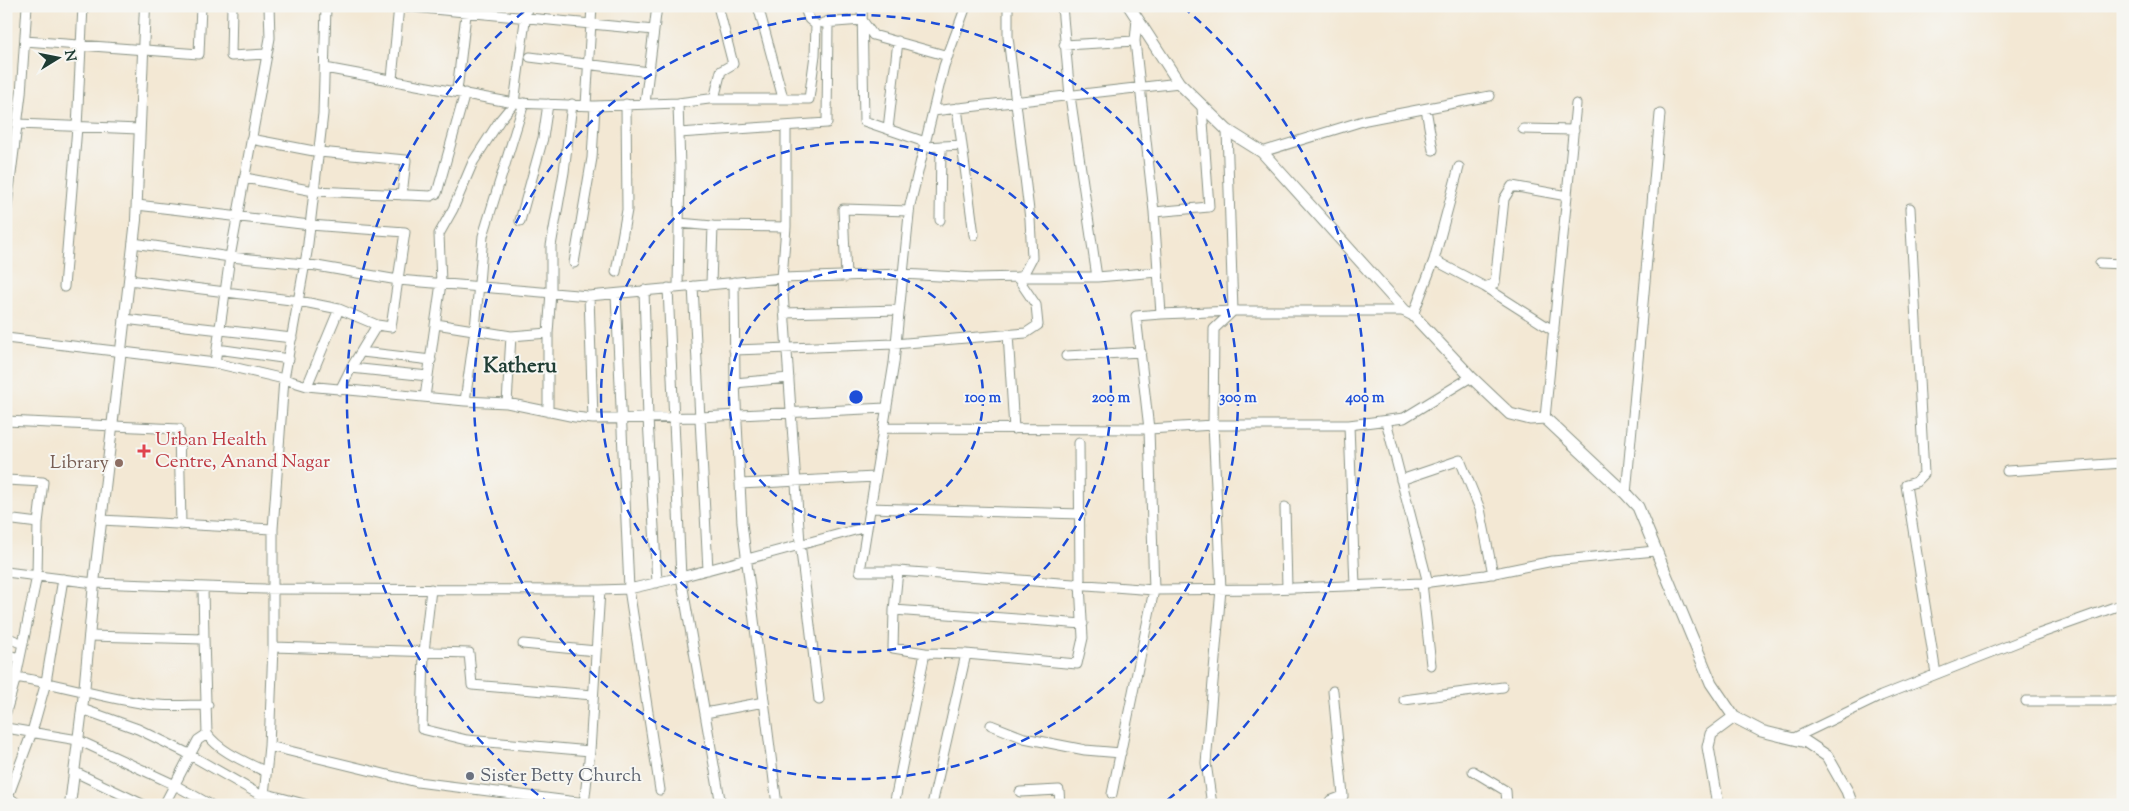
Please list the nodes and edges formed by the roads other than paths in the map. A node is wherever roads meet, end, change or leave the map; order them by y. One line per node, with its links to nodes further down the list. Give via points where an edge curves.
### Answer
1 (27, 6): 29 (street)
2 (83, 6): 32 (street)
3 (144, 6): 34 (street)
4 (201, 6): 34 (street, via 199,54)
5 (232, 6): 35 (street, via 232,56)
6 (269, 6): 35 (street, via 270,38)
7 (326, 6): 39 (street)
8 (401, 6): 21 (street); 41 (street)
9 (527, 6): 22 (street)
10 (592, 6): 26 (street)
11 (657, 6): 28 (street)
12 (729, 6): 20 (street)
13 (758, 6): 47 (street)
14 (804, 6): 27 (street, via 809,19)
15 (862, 6): 24 (street)
16 (966, 6): 36 (street)
17 (1008, 6): 49 (street, via 1008,37)
18 (1062, 6): 33 (street)
19 (1129, 6): 23 (main road)
20 (718, 9): 48 (street, via 733,64 721,71)
21 (467, 10): 22 (street); 44 (street)
22 (526, 19): 26 (street); 50 (street)
23 (1137, 19): 31 (street); 42 (main road)
24 (862, 20): 25 (street); 30 (street, via 872,35); 67 (street, via 864,121)
25 (828, 21): 27 (street); 64 (street, via 827,123)
26 (591, 24): 28 (street); 38 (street)
27 (816, 25): 47 (street, via 809,99)
28 (654, 30): 40 (street)
29 (24, 41): 32 (street); 63 (street)
30 (898, 41): 36 (street); 67 (street)
31 (1135, 41): 33 (street); 43 (street)
32 (82, 44): 34 (street); 65 (street)
33 (1064, 45): 45 (street)
34 (143, 51): 66 (street)
35 (266, 54): 72 (street)
36 (948, 56): 61 (street)
37 (530, 57): 38 (street)
38 (589, 64): 40 (street); 57 (street)
39 (325, 68): 41 (street); 77 (street)
40 (649, 72): 51 (street)
41 (392, 79): 44 (street)
42 (1179, 83): 43 (street); 58 (main road)
43 (1141, 86): 45 (street); 87 (street)
44 (461, 92): 50 (street); 82 (street, via 437,193 431,196)
45 (1070, 96): 49 (street); 109 (street)
46 (1490, 96): 60 (street)
47 (783, 98): 48 (street)
48 (714, 99): 52 (street)
49 (1017, 102): 59 (street); 108 (street, via 1032,258)
50 (519, 103): 53 (street); 114 (street, via 500,120 473,162 439,234); 119 (street, via 483,236)
51 (644, 103): 52 (street); 55 (street)
52 (678, 103): 71 (street)
53 (548, 104): 54 (street); 91 (street, via 543,138)
54 (572, 104): 57 (street); 122 (street, via 551,246)
55 (626, 104): 57 (street); 104 (street, via 627,210)
56 (1576, 104): 70 (street)
57 (590, 105): 100 (street, via 592,158)
58 (1202, 107): 69 (main road); 87 (street, via 1209,207)
59 (958, 108): 61 (street); 74 (street)
60 (1426, 109): 76 (street); 78 (street, via 1366,120)
61 (933, 111): 73 (street)
62 (1660, 114): 192 (street)
63 (18, 124): 65 (street); 88 (street)
64 (786, 126): 71 (street); 95 (street)
65 (77, 127): 66 (street); 118 (street)
66 (140, 129): 84 (street)
67 (888, 129): 73 (street)
68 (1523, 129): 70 (street)
69 (1227, 130): 78 (main road); 129 (street)
70 (1574, 130): 83 (street)
71 (679, 133): 92 (street)
72 (251, 139): 77 (street); 80 (street)
73 (924, 145): 75 (street); 86 (street)
74 (962, 145): 75 (street); 96 (street)
75 (941, 146): 90 (street)
76 (1433, 150)
77 (319, 152): 81 (street); 82 (street, via 406,160)
78 (1262, 152): 131 (main road)
79 (1460, 167): 99 (street)
80 (245, 178): 81 (street); 89 (street)
81 (314, 190): 82 (street); 93 (street)
82 (402, 195)
83 (1567, 196): 117 (street, via 1512,186 1504,199 1494,283); 138 (street)
84 (137, 205): 89 (street); 97 (street)
85 (1910, 208): 241 (street, via 1924,474 1916,482 1906,485)
86 (909, 211): 106 (street); 107 (street, via 843,209)
87 (1154, 212): 105 (street)
88 (6, 214)
89 (238, 216): 93 (street); 98 (street)
90 (940, 220)
91 (520, 221)
92 (679, 223): 94 (street); 120 (street)
93 (310, 224): 102 (street); 112 (street, via 405,232)
94 (713, 226): 95 (street); 115 (street)
95 (786, 227): 110 (street)
96 (974, 235)
97 (133, 243): 98 (street); 111 (street)
98 (230, 257): 102 (street); 123 (street)
99 (1434, 260): 117 (street); 131 (street)
100 (574, 263)
101 (2100, 263): 103 (street)
102 (305, 264): 112 (street); 126 (street)
103 (2123, 264)
104 (616, 272)
105 (1158, 272): 109 (street); 132 (street)
106 (902, 274): 107 (street); 108 (street); 128 (street)
107 (846, 277): 110 (street)
108 (1019, 277): 109 (street); 140 (street, via 1036,306 1038,325 1026,333)
109 (1096, 277)
110 (782, 278): 113 (street); 130 (street)
111 (129, 280): 123 (street); 133 (street)
112 (398, 280): 114 (street); 135 (street, via 391,327)
113 (734, 282): 115 (street); 147 (street)
114 (441, 283): 119 (street); 134 (street)
115 (711, 284): 116 (street)
116 (693, 286): 120 (street); 170 (street)
117 (1485, 286): 138 (street)
118 (64, 287)
119 (478, 287): 122 (street); 136 (street)
120 (673, 287): 121 (street); 173 (street)
121 (644, 290): 124 (street); 172 (street)
122 (551, 292): 125 (street); 139 (street)
123 (225, 293): 126 (street); 137 (street)
124 (616, 294): 125 (street); 171 (street)
125 (589, 296): 175 (street)
126 (298, 301): 127 (street); 143 (street)
127 (339, 309): 135 (street); 161 (street)
128 (899, 310): 130 (street); 144 (street)
129 (1233, 311): 131 (street); 132 (street); 178 (street, via 1214,329)
130 (784, 313): 145 (street)
131 (1409, 313): 157 (main road)
132 (1161, 314): 150 (street, via 1136,316)
133 (124, 319): 137 (street); 148 (street)
134 (436, 324): 136 (street); 153 (street)
135 (377, 325): 149 (street)
136 (475, 330): 141 (street); 164 (street)
137 (220, 331): 143 (street); 146 (street)
138 (1554, 331): 174 (street)
139 (548, 334): 141 (street); 167 (street)
140 (1008, 334): 144 (street); 182 (street)
141 (511, 336): 165 (street)
142 (6, 338): 148 (street)
143 (292, 338): 152 (street)
144 (894, 344): 145 (street); 166 (street)
145 (786, 347): 147 (street); 158 (street)
146 (217, 348): 152 (street); 154 (street)
147 (734, 350): 160 (street)
148 (121, 351): 154 (street); 180 (street)
149 (362, 352): 153 (street); 155 (street)
150 (1141, 352): 151 (street); 183 (street)
151 (1066, 356)
152 (289, 359): 159 (street)
153 (431, 360): 156 (street)
154 (215, 363): 159 (street)
155 (351, 368): 156 (street); 162 (street)
156 (428, 376): 163 (street)
157 (1471, 377): 174 (main road, via 1510,414 1530,419); 177 (street, via 1404,418)
158 (789, 378): 160 (street); 168 (street)
159 (284, 379): 161 (street); 201 (street)
160 (735, 383): 169 (street)
161 (307, 386): 162 (street)
162 (340, 390): 163 (street)
163 (425, 398): 164 (street)
164 (465, 401): 165 (street)
165 (507, 403): 167 (street)
166 (886, 408): 168 (street); 181 (street)
167 (548, 412): 175 (street)
168 (791, 414): 169 (street); 190 (street)
169 (736, 416): 170 (street); 191 (street)
170 (700, 417): 173 (street); 205 (street)
171 (622, 418): 172 (street); 175 (street); 221 (street)
172 (648, 418): 173 (street); 213 (street)
173 (672, 418): 210 (street)
174 (1545, 418): 192 (main road)
175 (593, 419)
176 (6, 421): 180 (street)
177 (1386, 421): 179 (street); 189 (street)
178 (1213, 425): 179 (street); 183 (street); 222 (street)
179 (1349, 425): 216 (street)
180 (112, 427): 197 (street); 199 (street, via 179,429)
181 (884, 428): 182 (street); 187 (street)
182 (1014, 429): 183 (street)
183 (1149, 429): 224 (street)
184 (1080, 443): 195 (street)
185 (2123, 463): 186 (street)
186 (2007, 471)
187 (875, 477): 190 (street); 194 (street)
188 (6, 480): 198 (street, via 43,482)
189 (1401, 480): 208 (street, via 1460,460 1480,509); 214 (street)
190 (796, 482): 191 (street); 202 (street)
191 (740, 484): 204 (street)
192 (1626, 494): 203 (main road, via 1638,507)
193 (1285, 507): 218 (street)
194 (869, 508): 195 (street); 200 (street)
195 (1081, 514): 215 (street)
196 (6, 519): 198 (street)
197 (101, 520): 199 (street); 212 (street)
198 (38, 522): 209 (street)
199 (181, 525): 201 (street)
200 (866, 527): 202 (street); 206 (street, via 860,571)
201 (273, 529): 219 (street)
202 (800, 543): 204 (street); 248 (street)
203 (1655, 551): 208 (street, via 1553,561); 258 (main road, via 1711,682)
204 (746, 559): 205 (street); 253 (street)
205 (708, 570): 210 (street)
206 (898, 571): 215 (street); 226 (street)
207 (6, 572): 209 (street)
208 (1494, 574): 214 (street)
209 (37, 576): 211 (street); 231 (street)
210 (681, 577): 213 (street); 257 (street)
211 (63, 580): 212 (street); 243 (street)
212 (94, 583): 217 (street); 228 (street)
213 (657, 583): 221 (street)
214 (1425, 583): 216 (street); 240 (street)
215 (1080, 584): 224 (street); 227 (street)
216 (1355, 586): 218 (street)
217 (203, 587): 219 (street); 230 (street)
218 (1287, 588): 222 (street)
219 (274, 589): 220 (street); 233 (street)
220 (431, 589): 223 (street); 235 (street)
221 (629, 589): 223 (street); 273 (street)
222 (1221, 589): 224 (street); 290 (street, via 1206,763)
223 (600, 590): 234 (street)
224 (1154, 590): 267 (street)
225 (2123, 604): 241 (street)
226 (894, 610): 227 (street); 236 (street, via 893,648)
227 (1083, 624): 237 (street, via 1077,664)
228 (88, 636): 230 (street); 246 (street)
229 (6, 637): 231 (street)
230 (204, 639): 254 (street)
231 (23, 644): 239 (street)
232 (523, 644): 234 (street)
233 (273, 647): 235 (street); 265 (street)
234 (596, 651): 247 (street)
235 (424, 652): 247 (street, via 469,653 472,685); 266 (street, via 422,729 467,740)
236 (925, 653): 237 (street); 287 (street)
237 (966, 654): 288 (street)
238 (6, 655): 239 (street)
239 (20, 658): 242 (street)
240 (1431, 665)
241 (1936, 674): 263 (street, via 1880,696)
242 (16, 677): 243 (street); 252 (street)
243 (46, 682): 246 (street); 261 (street)
244 (1503, 688): 249 (street)
245 (1333, 691): 291 (street, via 1343,796)
246 (84, 693): 254 (street, via 149,704); 255 (street)
247 (593, 695): 266 (street)
248 (819, 700)
249 (1404, 700)
250 (2026, 701): 251 (street)
251 (2123, 701)
252 (8, 702): 256 (street)
253 (764, 702): 257 (street); 286 (street)
254 (208, 705): 262 (street)
255 (82, 709): 264 (street); 268 (street, via 138,729)
256 (6, 712)
257 (705, 713): 285 (street)
258 (1734, 717): 263 (main road, via 1761,732); 293 (main road, via 1711,734 1708,747)
259 (991, 725): 267 (street, via 1024,738 1085,750)
260 (6, 728): 261 (street)
261 (32, 732): 264 (street); 276 (street)
262 (207, 734): 268 (street, via 198,740); 271 (street, via 238,758)
263 (1792, 739): 294 (main road, via 1806,742 1827,756)
264 (78, 740): 270 (street); 272 (street)
265 (269, 746): 271 (street); 278 (street, via 417,782)
266 (590, 751): 278 (street)
267 (1122, 753): 275 (street)
268 (189, 756): 272 (street); 277 (street)
269 (1474, 771): 292 (street, via 1506,791)
270 (75, 772): 280 (street); 281 (street)
271 (266, 772): 277 (street)
272 (173, 784): 282 (street); 283 (street)
273 (660, 790)
274 (1020, 792): 289 (street, via 1059,790)
275 (1112, 794)
276 (7, 798): 279 (street)
277 (263, 798): 284 (street)
278 (584, 804)
279 (19, 805)
280 (70, 805)
281 (144, 805)
282 (164, 805)
283 (211, 805)
284 (308, 805)
285 (721, 805)
286 (777, 805)
287 (894, 805)
288 (932, 805)
289 (1060, 805)
290 (1212, 805)
291 (1328, 805)
292 (1507, 805)
293 (1718, 805)
294 (1852, 805)

